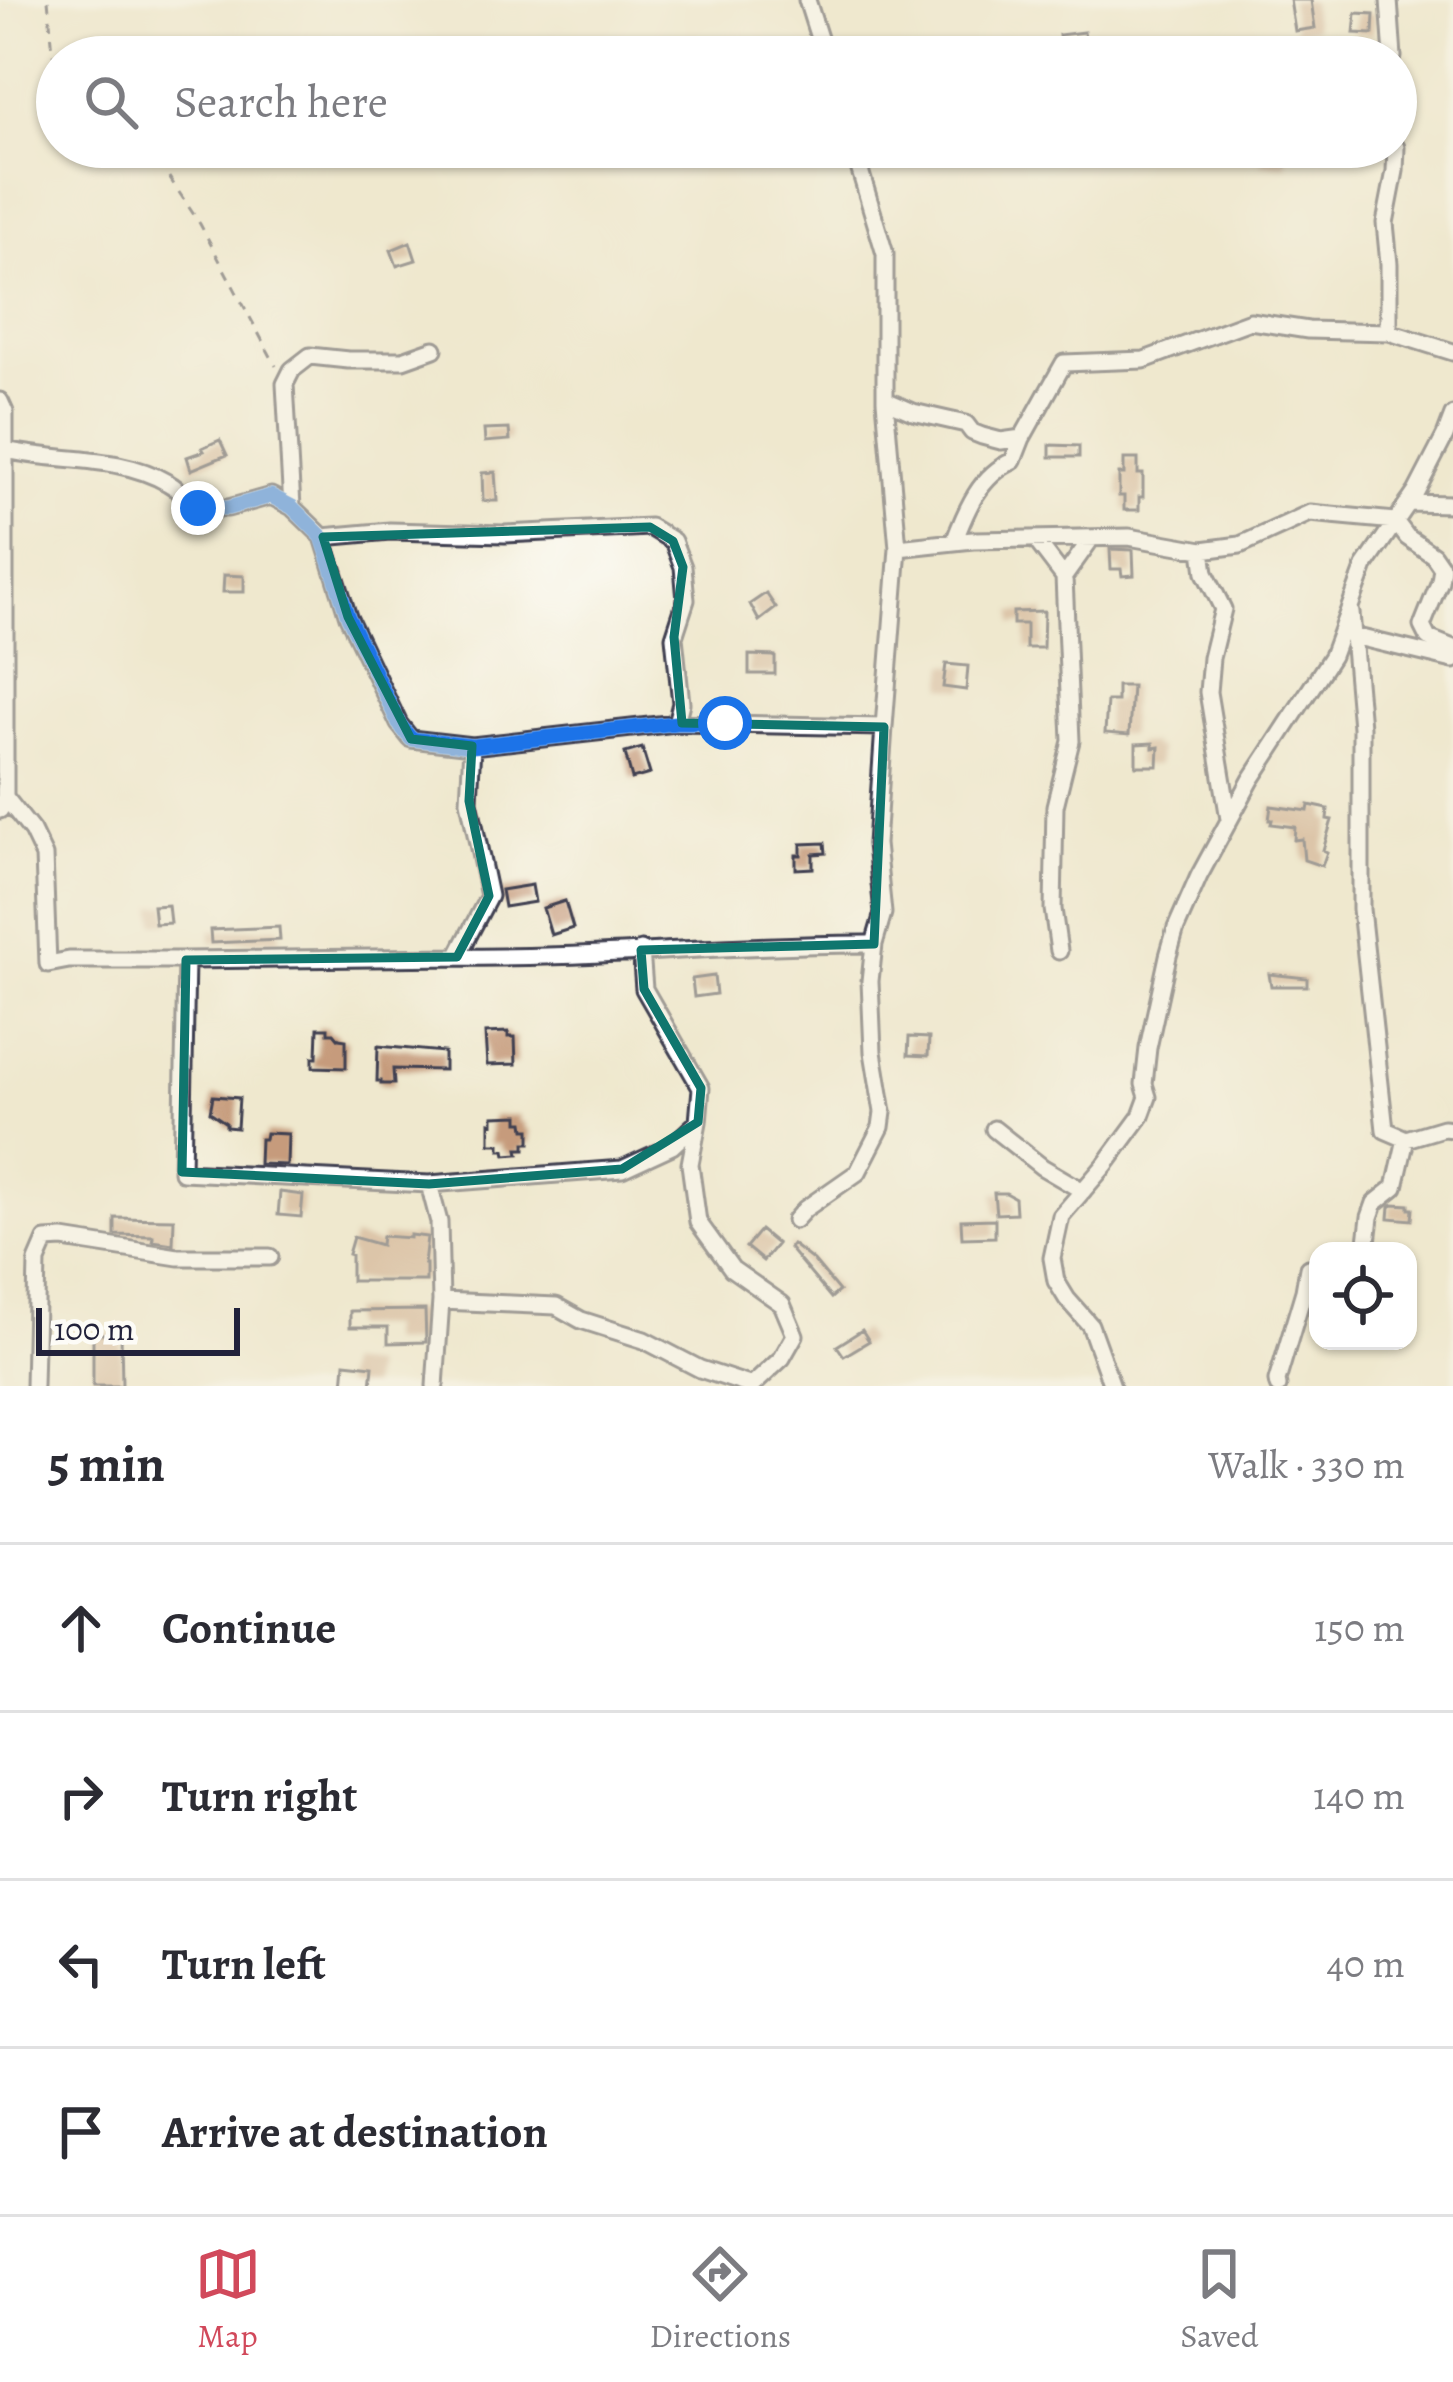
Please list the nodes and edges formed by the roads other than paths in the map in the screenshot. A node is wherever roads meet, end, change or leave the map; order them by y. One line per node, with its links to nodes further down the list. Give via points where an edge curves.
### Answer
1 (807, 0): 3 (street)
2 (1389, 0): 4 (street)
3 (818, 36)
4 (1392, 36)
5 (859, 168): 10 (street, via 885,254)
6 (1395, 168): 7 (street, via 1385,223)
7 (1389, 332): 9 (street); 13 (street, via 1250,321 1144,360 1064,362)
8 (434, 349): 17 (street, via 403,360 310,356 292,370 284,384)
9 (1453, 352)
10 (885, 400): 13 (street, via 982,436); 25 (street)
11 (0, 401): 14 (street)
12 (1453, 415): 15 (street)
13 (1022, 438): 23 (street, via 1013,461 996,468 969,503)
14 (6, 450): 17 (street, via 135,469 171,484 198,508 271,496); 18 (street)
15 (1408, 503): 16 (street); 19 (street)
16 (1453, 504)
17 (292, 507): 20 (street)
18 (3, 511): 24 (street)
19 (1395, 521): 26 (street, via 1310,513 1240,545); 28 (street); 30 (street, via 1442,568 1422,626 1428,638)
20 (322, 537): 32 (street, via 650,527 673,541 683,567); 34 (street, via 348,617 399,724 411,739)
21 (1035, 538): 22 (street); 23 (street); 27 (street)
22 (1091, 539): 26 (street); 27 (street)
23 (954, 542): 25 (street)
24 (3, 546): 35 (street)
25 (898, 548): 33 (street)
26 (1202, 550): 36 (street, via 1222,609 1208,692)
27 (1064, 577): 39 (street, via 1071,740 1055,806)
28 (1350, 606): 29 (street); 36 (street, via 1332,656)
29 (1353, 636): 31 (street); 45 (street, via 1361,908 1385,1130)
30 (1453, 648)
31 (1453, 660)
32 (676, 723): 33 (street); 34 (street)
33 (884, 727): 37 (street, via 876,844 883,914)
34 (472, 746): 40 (street, via 470,801 489,896)
35 (3, 803): 41 (street, via 44,856 48,964)
36 (1229, 819): 49 (street, via 1176,928 1141,1116)
37 (874, 944): 38 (street); 50 (street, via 869,981 881,1127 858,1172)
38 (641, 950): 40 (street); 42 (street, via 644,989 701,1088)
39 (1059, 951)
40 (457, 957): 41 (street)
41 (186, 960): 48 (street, via 182,1172)
42 (698, 1121): 46 (street); 47 (street)
43 (1453, 1129): 45 (street)
44 (994, 1130): 49 (street)
45 (1406, 1139): 51 (street, via 1396,1187 1375,1204)
46 (672, 1146): 47 (street); 48 (street, via 622,1169)
47 (690, 1164): 57 (street, via 698,1222 732,1270 782,1304 795,1335)
48 (429, 1184): 54 (street, via 439,1222)
49 (1083, 1191): 58 (street, via 1061,1216 1052,1258 1056,1281 1090,1325)
50 (795, 1220)
51 (1368, 1242)
52 (270, 1257): 55 (street, via 178,1257 46,1240 37,1261)
53 (1309, 1268): 59 (street)
54 (441, 1301): 56 (street); 57 (street, via 556,1306)
55 (34, 1386)
56 (435, 1386)
57 (752, 1386)
58 (1112, 1386)
59 (1278, 1386)

